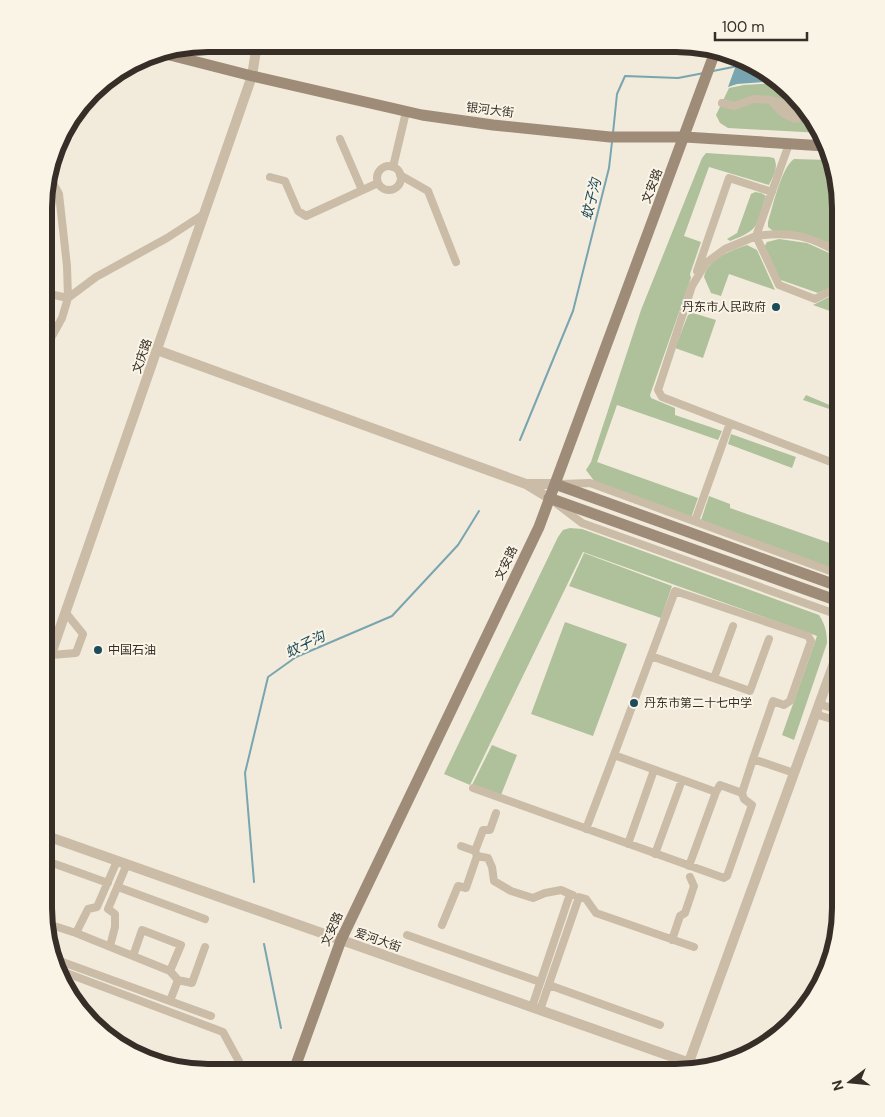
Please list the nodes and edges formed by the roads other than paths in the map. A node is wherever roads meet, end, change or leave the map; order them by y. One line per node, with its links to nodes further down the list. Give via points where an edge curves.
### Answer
1 (256, 52): 4 (street, 文庆路)
2 (174, 56): 4 (main road, 银河大街)
3 (713, 57): 8 (main road, 文安路)
4 (252, 76): 6 (main road, 银河大街); 19 (street, 文庆路)
5 (722, 103): 7 (street, via 734,106 754,99 771,100 790,118)
6 (406, 112): 8 (main road, 银河大街, via 613,137); 12 (street)
7 (797, 116)
8 (684, 137): 10 (main road, 银河大街); 32 (main road, 文安路)
9 (340, 139): 17 (street)
10 (788, 144): 11 (main road, 银河大街); 18 (street)
11 (819, 146)
12 (393, 167): 13 (street); 15 (street, via 385,167 379,172)
13 (400, 175): 15 (street, via 400,183 395,189 387,190); 22 (street, via 428,191)
14 (270, 177): 17 (street, via 285,181 298,211 306,216)
15 (378, 183): 17 (street)
16 (54, 185): 26 (street, via 59,194)
17 (362, 190)
18 (772, 192): 20 (street); 23 (street, via 729,178)
19 (204, 214): 26 (street, via 96,276); 28 (street, 文庆路)
20 (756, 236): 21 (street, via 800,235); 23 (street, via 725,249 706,264); 24 (street, via 779,285 814,299)
21 (832, 248)
22 (456, 262)
23 (692, 286): 29 (street, via 658,390 662,397)
24 (832, 290)
25 (53, 295): 26 (street)
26 (68, 298): 27 (street)
27 (53, 334)
28 (157, 350): 31 (street); 38 (street, 文庆路)
29 (730, 423): 30 (street); 34 (street)
30 (832, 462)
31 (526, 484): 32 (street); 33 (street)
32 (555, 484): 33 (main road, 文安路); 34 (street, via 590,483); 36 (main road)
33 (549, 498): 37 (main road); 39 (street, via 582,523); 79 (main road, 文安路, via 539,526)
34 (695, 521): 35 (street)
35 (832, 572)
36 (832, 584)
37 (832, 599)
38 (66, 613): 42 (street, 文庆路); 43 (street, via 83,634 76,653)
39 (832, 613)
40 (733, 626): 46 (street)
41 (769, 639): 46 (street, via 750,691)
42 (53, 649)
43 (53, 655)
44 (651, 656): 46 (street); 51 (street); 52 (street, via 675,592 808,636 811,641 790,701 784,705 773,701)
45 (832, 669): 47 (street)
46 (714, 678)
47 (819, 704): 48 (street); 49 (street)
48 (832, 708)
49 (816, 714): 50 (street); 54 (street)
50 (832, 719)
51 (614, 755): 53 (street); 60 (street)
52 (753, 759): 54 (street); 58 (street)
53 (654, 770): 55 (street); 62 (street)
54 (794, 773): 95 (street)
55 (682, 780): 57 (street); 65 (street)
56 (473, 788): 60 (street)
57 (716, 792): 58 (street, via 720,785); 68 (street)
58 (742, 793): 68 (street, via 752,805 727,876 724,878)
59 (496, 813): 64 (street, via 490,830 483,830)
60 (586, 829): 62 (street)
61 (53, 838): 67 (street, 爱河大街)
62 (628, 844): 65 (street)
63 (461, 846): 64 (street)
64 (476, 853): 72 (street, via 488,858 494,881 511,892 533,898 561,890); 75 (street, via 474,870 466,888 458,886)
65 (655, 854): 68 (street)
66 (53, 863): 70 (street)
67 (122, 863): 70 (street); 71 (street); 79 (street, 爱河大街)
68 (689, 866)
69 (690, 877): 80 (street, via 694,886)
70 (108, 883): 77 (street, via 97,908 88,909)
71 (118, 887): 74 (street); 81 (street, via 108,909 115,914)
72 (570, 894): 73 (street); 89 (street)
73 (579, 897): 80 (street, via 586,900 596,913); 90 (street)
74 (205, 919)
75 (442, 925)
76 (54, 926): 77 (street)
77 (76, 933): 81 (street)
78 (407, 936): 89 (street)
79 (341, 940): 92 (street, 爱河大街); 98 (main road, 文安路)
80 (672, 940): 83 (street)
81 (110, 946): 84 (street)
82 (205, 946): 88 (street, via 192,983)
83 (694, 947)
84 (133, 956): 86 (street); 86 (street, via 142,930 181,945)
85 (62, 962): 91 (street)
86 (170, 971): 88 (street)
87 (67, 974): 97 (street, via 223,1032)
88 (178, 980): 91 (street)
89 (540, 982): 92 (street)
90 (549, 985): 92 (street); 94 (street)
91 (170, 1001): 93 (street)
92 (536, 1008): 95 (street, 爱河大街)
93 (211, 1016)
94 (660, 1025)
95 (689, 1062): 96 (street, 爱河大街)
96 (693, 1063)
97 (240, 1064)
98 (296, 1064)

